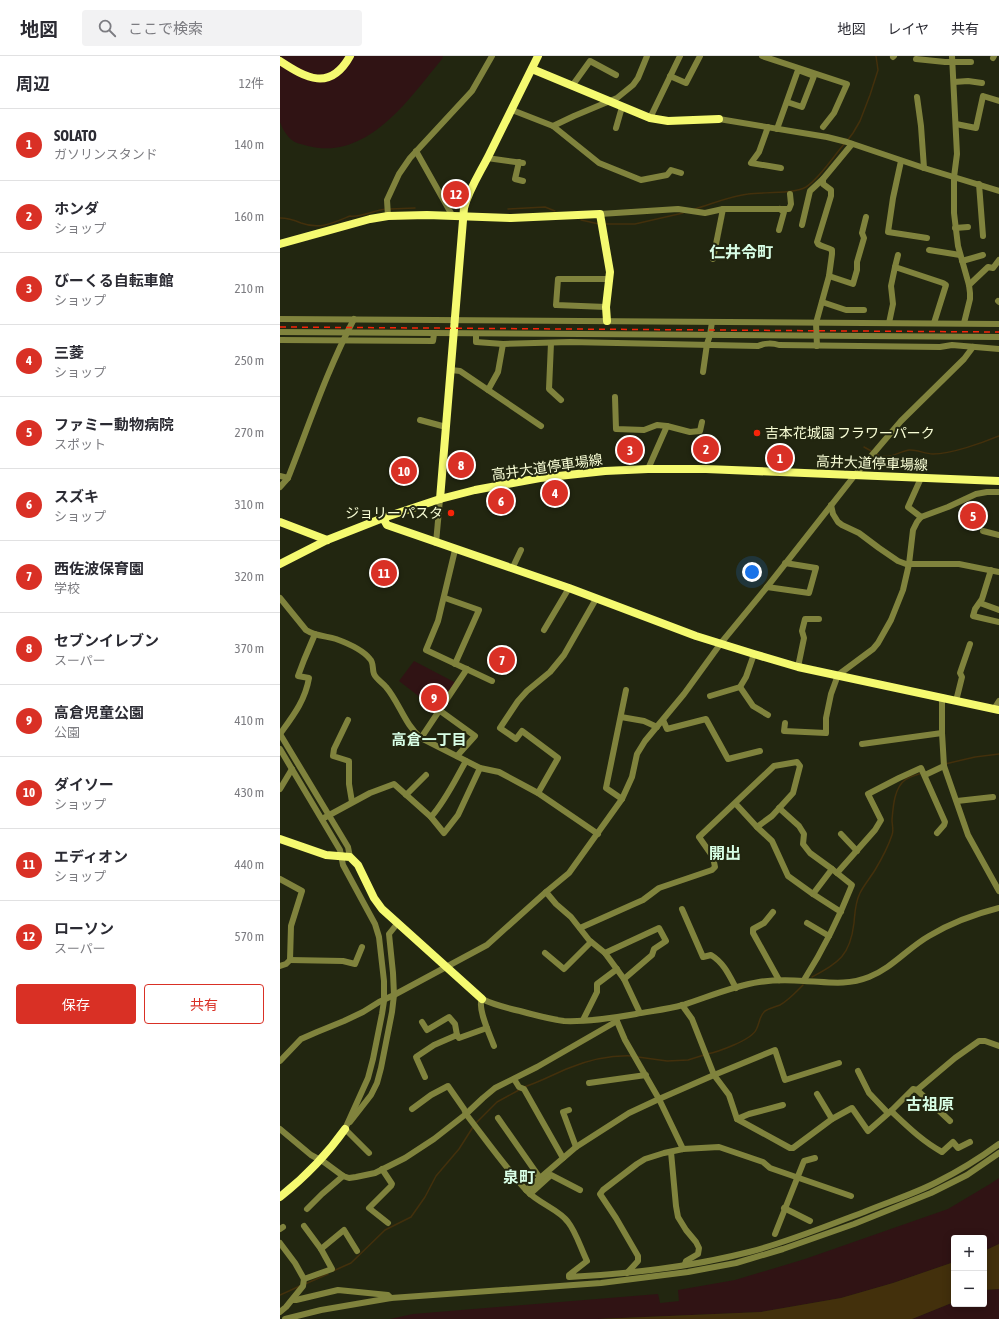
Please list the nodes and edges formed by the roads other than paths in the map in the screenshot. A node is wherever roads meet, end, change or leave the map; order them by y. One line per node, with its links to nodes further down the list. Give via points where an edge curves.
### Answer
1 (350, 56): 10 (street, via 337,72 318,79 309,78)
2 (492, 56): 33 (street, via 472,91)
3 (538, 56): 12 (street)
4 (647, 56): 20 (street, via 633,85)
5 (680, 56): 14 (street)
6 (700, 56): 14 (street, via 686,83)
7 (762, 56): 28 (street, via 847,84 834,113)
8 (916, 58): 9 (street, via 945,62)
9 (952, 59): 11 (street); 15 (street)
10 (280, 61)
11 (971, 62)
12 (532, 69): 17 (street); 23 (street)
13 (616, 75): 17 (street, via 590,61)
14 (670, 76): 24 (street)
15 (954, 82): 16 (street); 26 (street)
16 (982, 83)
17 (572, 86): 20 (street)
18 (917, 97): 37 (street)
19 (999, 101): 26 (street, via 983,96 976,128)
20 (609, 102): 22 (street); 27 (street)
21 (787, 102): 21 (street, via 798,70 814,76 802,107); 31 (street)
22 (622, 107): 24 (street); 30 (street)
23 (512, 110): 27 (street); 34 (street)
24 (650, 118): 25 (street, via 668,121)
25 (719, 119): 29 (street)
26 (956, 124): 39 (street, via 957,154)
27 (553, 126): 38 (street, via 599,163 641,180 667,175 671,170)
28 (823, 126)
29 (768, 127): 31 (street); 36 (street, via 759,152 751,163)
30 (616, 128)
31 (777, 129): 32 (street)
32 (848, 142): 35 (street); 40 (street)
33 (416, 151): 47 (street); 48 (street, via 399,174 387,200)
34 (487, 158): 41 (street, via 521,162 515,179); 49 (street, via 467,197)
35 (901, 161): 37 (street); 57 (street, via 888,232)
36 (781, 168)
37 (924, 168): 39 (street)
38 (681, 173)
39 (954, 177): 42 (street); 54 (street)
40 (822, 179): 52 (street, via 810,191); 66 (street, via 823,184 831,190 831,196 817,242 820,246 832,250)
41 (523, 181)
42 (979, 184): 43 (street); 56 (street)
43 (999, 191)
44 (790, 194): 45 (street, via 789,209)
45 (780, 208): 46 (street); 55 (street, via 784,212)
46 (723, 209): 51 (street, via 705,213 678,209); 63 (street)
47 (452, 215): 48 (street); 49 (street)
48 (388, 216): 58 (street)
49 (463, 217): 51 (street); 74 (street)
50 (866, 217): 66 (street, via 862,233 864,238 857,262 858,270 853,284)
51 (601, 221): 67 (street)
52 (802, 225)
53 (968, 227): 54 (street)
54 (955, 228): 62 (street)
55 (779, 230)
56 (983, 236)
57 (927, 238)
58 (280, 244)
59 (929, 250): 62 (street)
60 (898, 255): 65 (street)
61 (983, 255): 62 (street)
62 (961, 258): 68 (street)
63 (713, 259)
64 (999, 260): 68 (street, via 993,268 988,267)
65 (895, 267): 78 (street); 79 (street, via 946,285)
66 (829, 276): 69 (street)
67 (609, 279): 70 (street); 70 (street, via 558,278 556,305)
68 (969, 285): 80 (street, via 970,299)
69 (822, 302): 71 (street, via 846,310); 77 (street)
70 (606, 307): 75 (street)
71 (864, 310)
72 (280, 319): 73 (street)
73 (354, 319): 74 (street); 83 (street)
74 (455, 320): 75 (street); 85 (street)
75 (607, 321): 76 (street)
76 (712, 322): 77 (street); 87 (street)
77 (816, 323): 78 (street); 88 (street)
78 (889, 323): 79 (street)
79 (934, 323): 80 (street)
80 (964, 323): 81 (street)
81 (999, 324)
82 (280, 332): 83 (street)
83 (347, 332): 84 (street); 91 (street)
84 (434, 334): 85 (street); 91 (street, via 433,341)
85 (454, 334): 86 (street); 98 (street)
86 (476, 334): 87 (street); 93 (street, via 476,342)
87 (710, 335): 88 (street); 94 (street)
88 (816, 336): 89 (street); 95 (street)
89 (999, 337)
90 (280, 340): 91 (street)
91 (343, 340): 111 (street)
92 (551, 343): 93 (street); 94 (street); 102 (street, via 549,389)
93 (503, 344): 100 (street, via 498,372)
94 (707, 344): 95 (street); 99 (street)
95 (817, 346): 96 (street)
96 (973, 347): 97 (street); 109 (street, via 901,422)
97 (999, 349)
98 (451, 370): 100 (street, via 460,371); 107 (street)
99 (703, 372)
100 (488, 390): 105 (street)
101 (615, 397): 106 (street, via 616,429 644,430 657,425)
102 (561, 400)
103 (420, 420): 107 (street)
104 (702, 422): 106 (street, via 700,431 690,432)
105 (541, 426)
106 (667, 426): 108 (street)
107 (446, 427): 118 (street)
108 (648, 469): 109 (street, 高井大道停車場線); 118 (street, 高井大道停車場線, via 540,478)
109 (855, 475): 112 (street, 高井大道停車場線); 119 (street)
110 (280, 476): 111 (street)
111 (288, 478): 115 (street)
112 (921, 478): 113 (street, 高井大道停車場線); 120 (street, via 908,508)
113 (986, 480): 114 (street, 高井大道停車場線); 116 (street)
114 (999, 481)
115 (280, 487)
116 (988, 492): 117 (street); 120 (street, via 976,494)
117 (999, 492)
118 (440, 499): 121 (street, 高井大道停車場線); 126 (street)
119 (831, 505): 129 (street); 131 (street, via 838,522 859,533 898,561)
120 (920, 517): 131 (street, via 913,530)
121 (383, 518): 125 (street, 高井大道停車場線); 126 (street, via 387,525)
122 (280, 522): 125 (street)
123 (983, 531): 124 (street)
124 (999, 535)
125 (327, 540): 130 (street, 高井大道停車場線)
126 (436, 543): 127 (street)
127 (456, 550): 132 (street); 138 (street)
128 (521, 550): 132 (street)
129 (785, 563): 135 (street); 135 (street, via 816,568 809,593)
130 (280, 564)
131 (909, 564): 133 (street, via 959,564); 152 (street, via 903,590 878,644)
132 (512, 569): 136 (street)
133 (991, 570): 134 (street); 140 (street)
134 (999, 572)
135 (767, 587): 146 (street)
136 (569, 588): 139 (street); 144 (street)
137 (280, 598): 145 (street, via 306,630)
138 (445, 598): 149 (street, via 426,650); 149 (street, via 479,610)
139 (596, 599): 146 (street); 182 (street, via 564,655 550,672 518,701 500,728 516,739 522,731 558,758)
140 (980, 603): 141 (street); 143 (street, via 973,616)
141 (999, 610)
142 (819, 619): 150 (street, via 805,619)
143 (999, 622)
144 (544, 630)
145 (316, 634): 169 (street, via 298,676 308,678 302,700); 170 (street, via 350,645 371,659 374,673)
146 (721, 643): 148 (street); 165 (street)
147 (970, 644): 159 (street, via 960,673 962,677)
148 (754, 654): 150 (street); 154 (street)
149 (454, 664): 151 (street)
150 (798, 667): 152 (street)
151 (467, 669): 153 (street); 161 (street)
152 (838, 675): 157 (street); 166 (street, via 826,718 826,733 784,731)
153 (492, 681)
154 (740, 687): 156 (street); 162 (street, via 754,706)
155 (626, 690): 163 (street)
156 (710, 696)
157 (942, 697): 159 (street); 168 (street)
158 (999, 700): 160 (street)
159 (956, 701): 160 (street)
160 (996, 709)
161 (439, 710): 170 (street); 174 (street, via 476,736)
162 (768, 715)
163 (621, 717): 167 (street, via 644,721); 185 (street, via 606,788)
164 (348, 720): 187 (street, via 333,756 350,761 349,784)
165 (663, 720): 167 (street); 173 (street, via 667,729 706,719 728,759)
166 (785, 723)
167 (657, 727): 185 (street, via 637,754 632,777)
168 (942, 732): 171 (street); 176 (street)
169 (280, 734): 190 (street)
170 (421, 738): 174 (street)
171 (862, 744)
172 (280, 749): 178 (street)
173 (760, 750)
174 (458, 756): 175 (street)
175 (466, 761): 177 (street); 191 (street, via 448,794)
176 (944, 766): 180 (street); 186 (street)
177 (480, 768): 182 (street, via 498,772); 191 (street, via 458,815 444,833)
178 (292, 769): 181 (street); 192 (street)
179 (426, 775): 183 (street)
180 (925, 775): 194 (street, via 945,822); 198 (street, via 922,768 868,794 881,820)
181 (280, 789)
182 (538, 793): 195 (street)
183 (406, 795): 187 (street, via 394,784 370,792); 191 (street)
184 (993, 798): 186 (street)
185 (622, 799): 195 (street)
186 (957, 801): 203 (street, via 968,835)
187 (352, 802): 190 (street)
188 (735, 803): 189 (street, via 774,766 797,762 800,766 793,793); 193 (street); 212 (street, via 699,837 714,857 715,867 712,870 659,888 643,900)
189 (779, 808): 193 (street); 201 (street, via 799,826 804,834 803,844 810,853)
190 (328, 815): 192 (street); 200 (street, via 348,848)
191 (431, 817)
192 (322, 819): 199 (street)
193 (757, 827): 205 (street, via 772,841 788,876)
194 (937, 833)
195 (598, 834): 204 (street, via 569,873)
196 (841, 834): 198 (street)
197 (280, 840): 199 (street, via 326,855)
198 (857, 851): 201 (street)
199 (341, 856): 200 (street); 228 (street, via 343,865 375,924 379,937)
200 (350, 857): 211 (street, via 358,864 374,898)
201 (834, 871): 205 (street); 209 (street, via 852,885)
202 (280, 879): 218 (street, via 302,891 292,926)
203 (999, 891)
204 (546, 892): 212 (street); 220 (street, via 495,940)
205 (813, 894): 209 (street)
206 (999, 908): 224 (street, via 979,913 929,936 881,972 868,978 844,984)
207 (682, 909): 225 (street, via 703,957 711,955 719,960)
208 (773, 912): 223 (street, via 764,923 753,929 753,933)
209 (841, 912): 213 (street)
210 (807, 923): 213 (street)
211 (397, 924): 220 (street); 226 (street, via 389,934)
212 (580, 928): 214 (street)
213 (829, 936): 224 (street)
214 (591, 942): 216 (street, via 564,969); 217 (street)
215 (362, 947): 218 (street, via 355,964 343,961)
216 (545, 953)
217 (605, 953): 221 (street); 222 (street, via 659,928 666,941 654,949 652,955)
218 (290, 960): 219 (street)
219 (280, 966)
220 (448, 967): 226 (street); 227 (street)
221 (617, 969): 222 (street); 232 (street, via 597,984 597,992)
222 (624, 979): 230 (street)
223 (779, 980): 224 (street); 225 (street)
224 (804, 980)
225 (736, 988): 229 (street)
226 (394, 996): 228 (street); 259 (street, via 377,1083 365,1104)
227 (482, 999): 232 (street, via 542,1017 565,1021); 234 (street, via 481,1006)
228 (384, 1001): 238 (street, via 344,1022 301,1039); 259 (street, via 368,1078)
229 (682, 1005): 230 (street); 241 (street, via 692,1019)
230 (640, 1013): 231 (street)
231 (616, 1019): 232 (street); 242 (street); 244 (street)
232 (582, 1020)
233 (422, 1022): 235 (street, via 427,1030 449,1017 455,1024)
234 (487, 1028): 235 (street, via 459,1038); 236 (street)
235 (457, 1034): 243 (street, via 416,1057)
236 (494, 1046)
237 (999, 1046): 246 (street, via 979,1041)
238 (280, 1061)
239 (839, 1063): 241 (street, via 785,1080 775,1050)
240 (858, 1071): 252 (street, via 869,1093)
241 (714, 1074): 248 (street); 255 (street, via 729,1095)
242 (646, 1075): 245 (street); 248 (street)
243 (425, 1077)
244 (514, 1078): 253 (street, via 495,1088); 267 (street, via 519,1087 524,1089)
245 (589, 1083)
246 (917, 1090): 252 (street, via 913,1089); 257 (street)
247 (817, 1094): 256 (street)
248 (659, 1099): 262 (street, via 630,1113); 263 (street)
249 (783, 1105): 255 (street)
250 (412, 1109): 253 (street, via 431,1094 448,1086)
251 (569, 1110): 262 (street, via 563,1112)
252 (890, 1112): 256 (street, via 868,1130 852,1108); 260 (street, via 930,1146 942,1152 953,1142 958,1148)
253 (466, 1114): 270 (street, via 405,1158); 275 (street)
254 (498, 1118): 273 (street)
255 (737, 1119): 256 (street, via 793,1148)
256 (832, 1119)
257 (950, 1121)
258 (280, 1129): 269 (street)
259 (345, 1129): 265 (street); 269 (street)
260 (970, 1142)
261 (999, 1144): 287 (street, via 936,1183 852,1216 750,1252)
262 (576, 1147): 267 (street)
263 (683, 1149): 264 (street); 272 (street, via 719,1147)
264 (670, 1152): 287 (street, via 678,1216 699,1248 698,1254); 288 (street, via 645,1159 600,1194 638,1256 638,1261)
265 (369, 1153)
266 (999, 1153): 290 (street, via 967,1175 930,1193 854,1224 736,1263 602,1283)
267 (563, 1158): 273 (street)
268 (815, 1158): 272 (street, via 804,1161)
269 (321, 1161): 271 (street); 277 (street)
270 (382, 1169): 271 (street, via 356,1177); 281 (street, via 392,1184 369,1208)
271 (343, 1176): 279 (street)
272 (797, 1177): 276 (street); 278 (street)
273 (540, 1178): 275 (street)
274 (580, 1190): 275 (street, via 551,1175)
275 (528, 1192): 288 (street, via 568,1222 587,1261 569,1277)
276 (851, 1196)
277 (280, 1197)
278 (784, 1208): 280 (street); 283 (street)
279 (307, 1209)
280 (810, 1221)
281 (388, 1223)
282 (304, 1226): 285 (street)
283 (775, 1234)
284 (280, 1243): 289 (street)
285 (321, 1249): 286 (street, via 344,1230); 289 (street, via 332,1269)
286 (357, 1251)
287 (684, 1265): 288 (street)
288 (627, 1273)
289 (304, 1279): 291 (street, via 303,1286)
290 (391, 1298): 291 (street, via 388,1295 338,1290); 293 (street)
291 (293, 1300): 292 (street)
292 (280, 1312)
293 (285, 1319)

